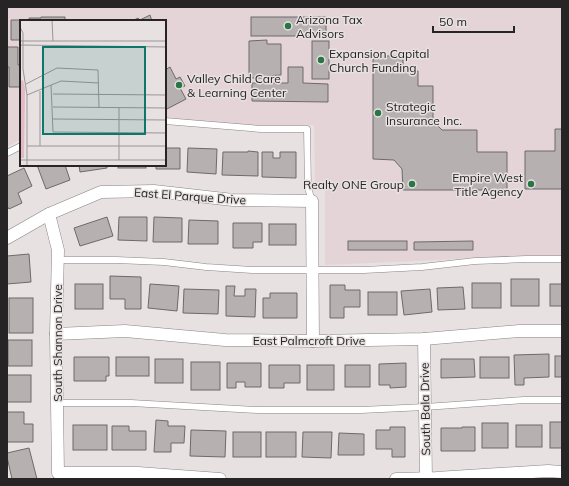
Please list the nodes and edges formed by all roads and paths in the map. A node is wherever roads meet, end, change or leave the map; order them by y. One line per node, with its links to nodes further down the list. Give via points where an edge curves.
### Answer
1 (166, 121): 4 (lane, via 261,129 307,129 308,188)
2 (20, 146): 3 (lane)
3 (7, 153)
4 (312, 201): 5 (street, East El Parque Drive, via 233,200 154,191 102,192); 9 (street)
5 (49, 214): 6 (street, East El Parque Drive); 8 (street, South Shannon Drive, via 58,250)
6 (7, 238)
7 (562, 259): 9 (lane)
8 (57, 260): 9 (lane, via 164,262 252,270); 11 (street, South Shannon Drive)
9 (312, 270): 13 (street)
10 (562, 331): 12 (street, East Palmcroft Drive, via 519,331)
11 (56, 334): 13 (street, East Palmcroft Drive, via 125,331 225,340); 15 (street, South Shannon Drive)
12 (424, 339): 13 (street, East Palmcroft Drive); 16 (street, South Bala Drive)
13 (313, 341)
14 (562, 400): 16 (lane)
15 (57, 403): 16 (lane, via 131,403 265,410); 18 (street, South Shannon Drive, via 58,473 138,473)
16 (425, 407): 20 (street, South Bala Drive)
17 (562, 472): 20 (street)
18 (220, 479)
19 (396, 479): 20 (street)
20 (426, 479)

